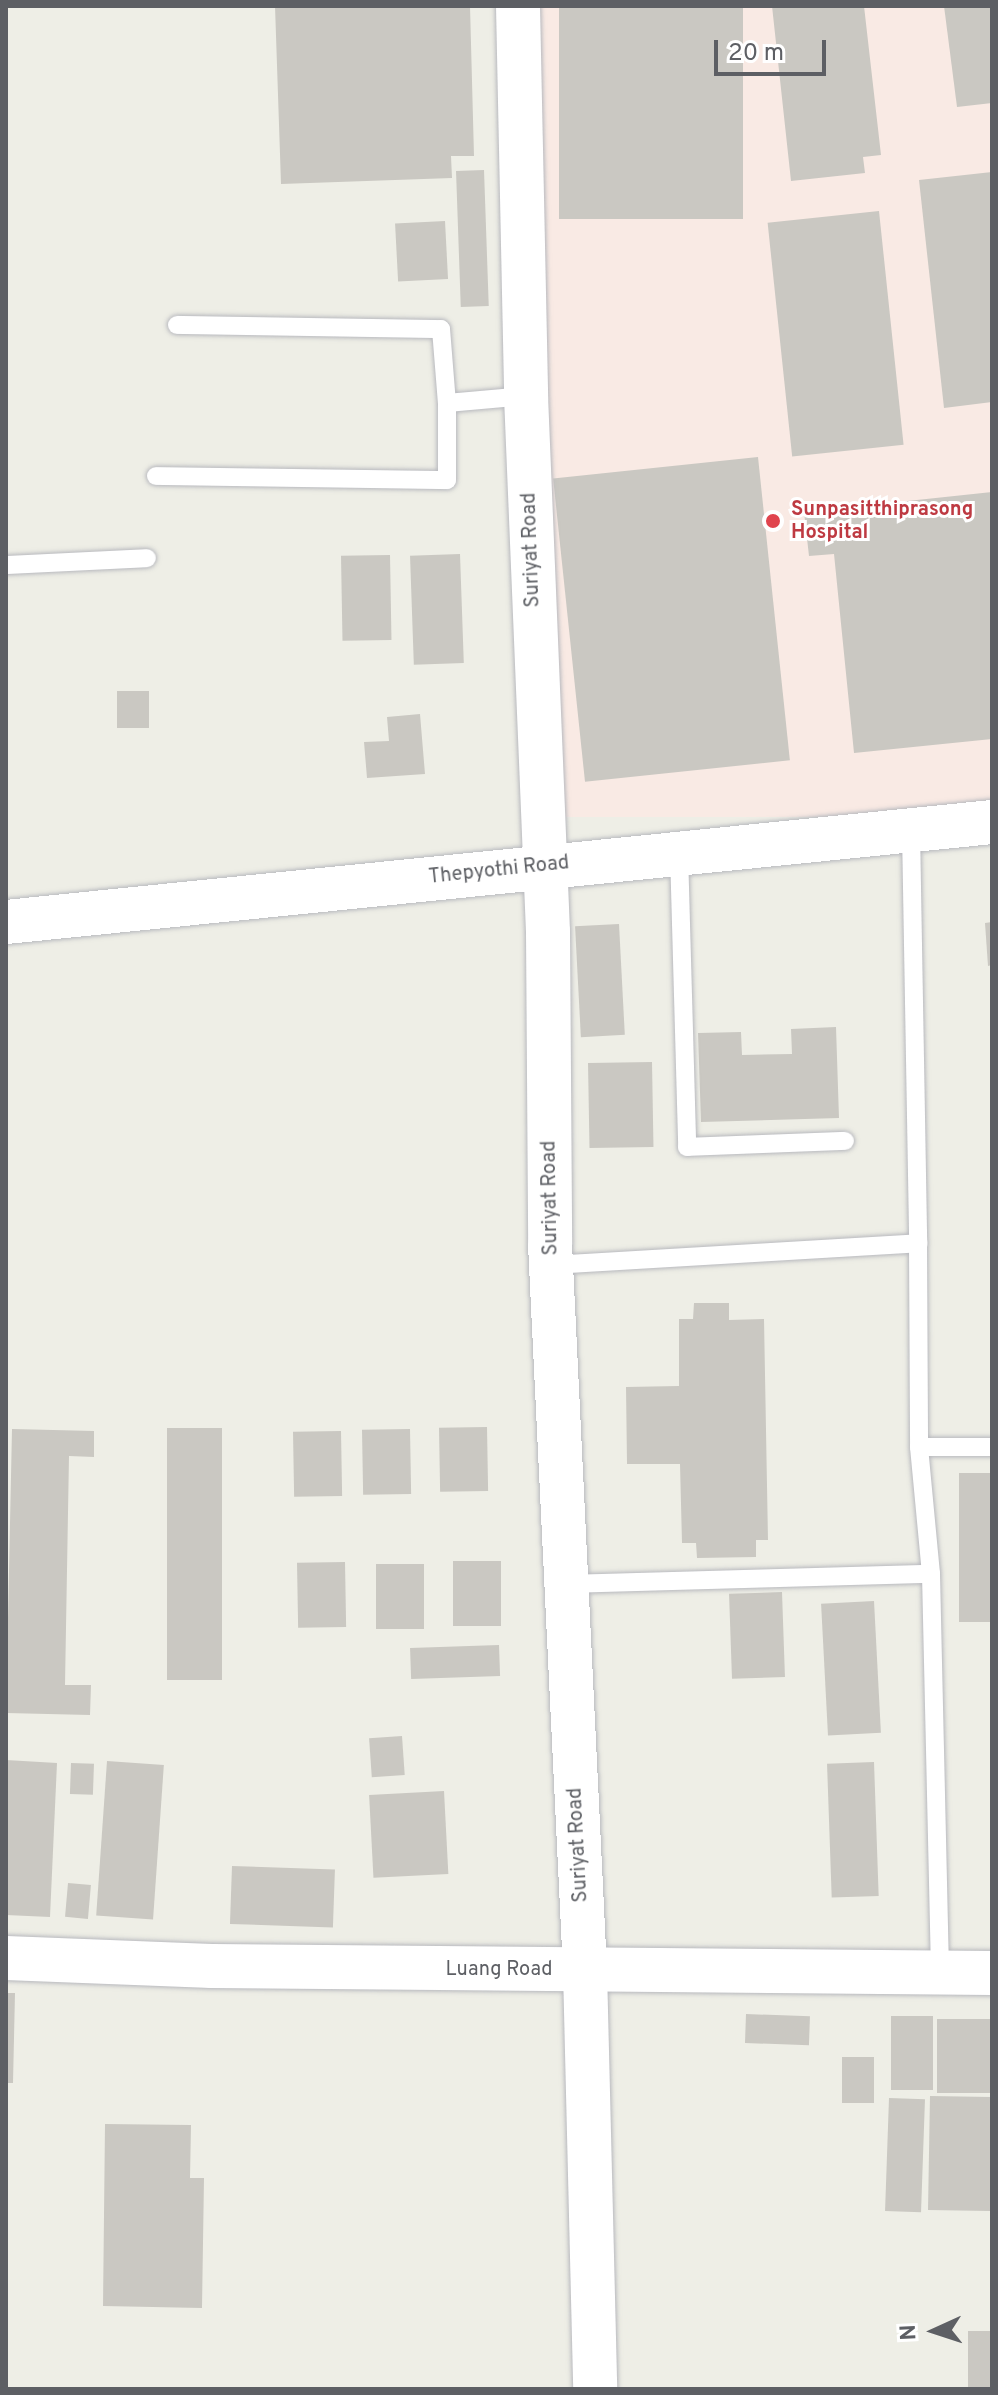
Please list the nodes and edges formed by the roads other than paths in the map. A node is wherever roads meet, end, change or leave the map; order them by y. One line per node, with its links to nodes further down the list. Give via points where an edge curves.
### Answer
1 (518, 6): 3 (street, Suriyat Road)
2 (177, 325): 4 (lane, via 441,329)
3 (526, 396): 4 (lane); 11 (street, Suriyat Road)
4 (447, 403): 5 (lane, via 447,480)
5 (156, 476)
6 (147, 558): 7 (lane)
7 (6, 565)
8 (992, 822): 9 (street, Thepyothi Road)
9 (911, 830): 10 (street, Thepyothi Road); 14 (lane)
10 (679, 852): 11 (street, Thepyothi Road); 13 (lane, via 687,1147)
11 (544, 866): 12 (street, Thepyothi Road); 15 (street, Suriyat Road)
12 (6, 922)
13 (845, 1141)
14 (918, 1243): 15 (lane); 16 (lane)
15 (552, 1265): 19 (street, Suriyat Road)
16 (919, 1447): 17 (lane); 18 (lane)
17 (992, 1447)
18 (931, 1574): 19 (lane); 22 (lane)
19 (566, 1584): 21 (street, Suriyat Road)
20 (6, 1958): 21 (street, Luang Road, via 228,1967)
21 (585, 1970): 22 (street, Luang Road); 24 (street, Suriyat Road)
22 (940, 1973): 23 (street, Luang Road)
23 (992, 1973)
24 (595, 2389)

